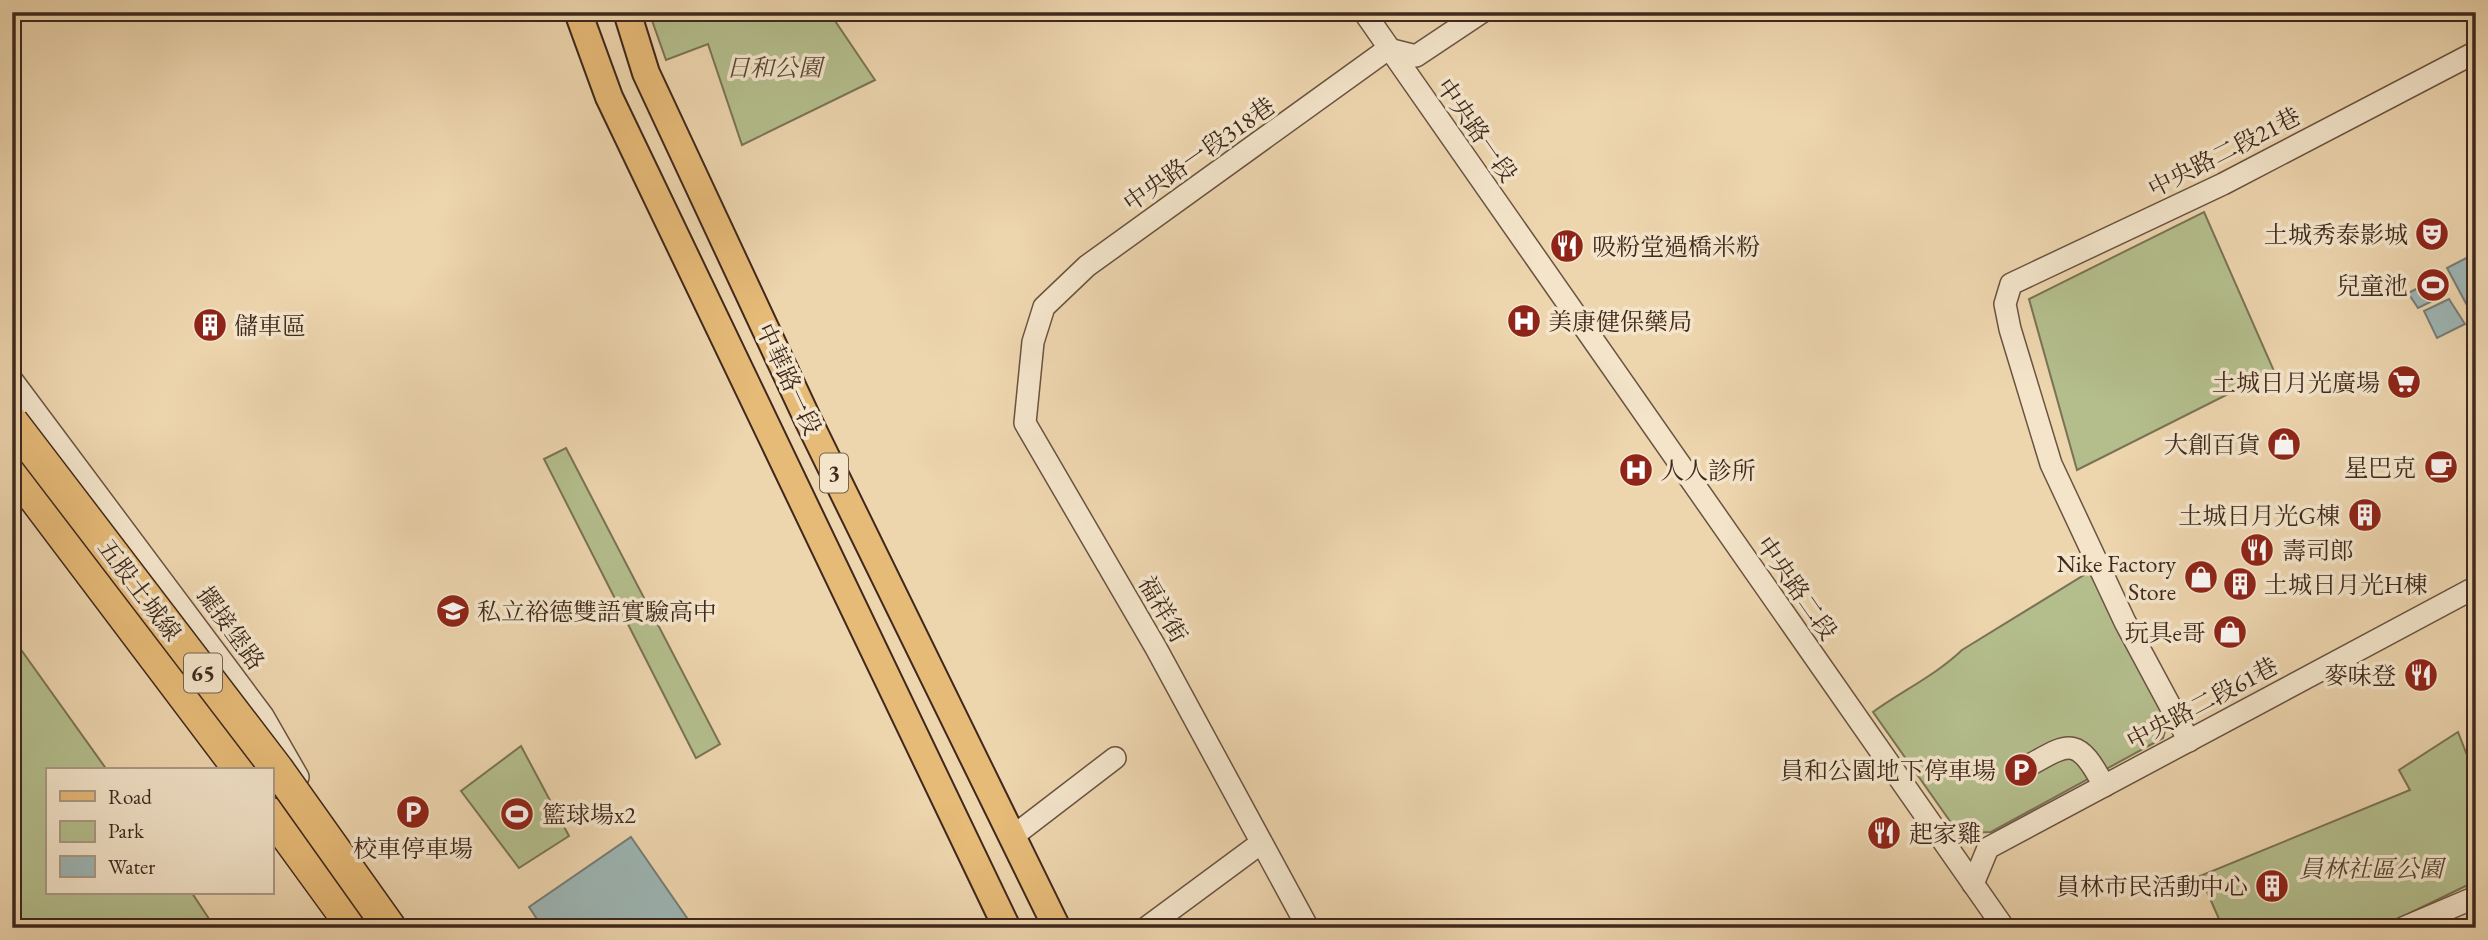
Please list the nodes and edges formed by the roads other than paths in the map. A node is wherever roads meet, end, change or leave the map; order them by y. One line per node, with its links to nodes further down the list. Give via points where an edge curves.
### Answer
1 (578, 12): 29 (main road, 中華路一段 / 3, via 609,97)
2 (627, 12): 22 (main road, 中華路一段 / 3, via 663,110)
3 (1364, 12): 5 (street, 中央路一段)
4 (1482, 12): 5 (street, via 1416,56)
5 (1388, 49): 7 (street, 中央路一段); 8 (street, 中央路一段318巷, via 1087,266)
6 (2476, 52): 14 (street, 中央路二段21巷, via 2223,184 2011,284 2005,304 2051,464)
7 (1549, 276): 24 (street, 中央路二段)
8 (1044, 307): 23 (street, 福祥街, via 1033,342 1024,423 1156,648)
9 (12, 380): 27 (street, 擺接堡路, via 263,716 317,810)
10 (12, 422): 28 (highway, 五股土城線 / 65, bridge, via 277,769)
11 (12, 443): 17 (street)
12 (12, 467): 16 (highway, 五股土城線 / 65)
13 (2476, 587): 14 (street, 中央路二段61巷)
14 (2189, 741): 19 (street, 中央路二段61巷)
15 (1115, 758): 22 (street)
16 (238, 768)
17 (259, 768)
18 (2021, 770): 19 (street, via 2071,747 2088,756)
19 (2104, 786): 24 (street, 中央路二段61巷, via 1988,848)
20 (273, 788): 27 (street, 擺接堡路)
21 (273, 817): 26 (highway)
22 (1012, 837): 30 (main road, 中華路一段 / 3)
23 (1261, 843): 31 (street); 32 (street, 福祥街)
24 (1973, 884): 33 (street, 中央路二段)
25 (2476, 897): 34 (street)
26 (354, 928)
27 (375, 928)
28 (390, 928)
29 (1007, 928)
30 (1057, 928)
31 (1146, 928)
32 (1308, 928)
33 (2004, 928)
34 (2403, 928)

